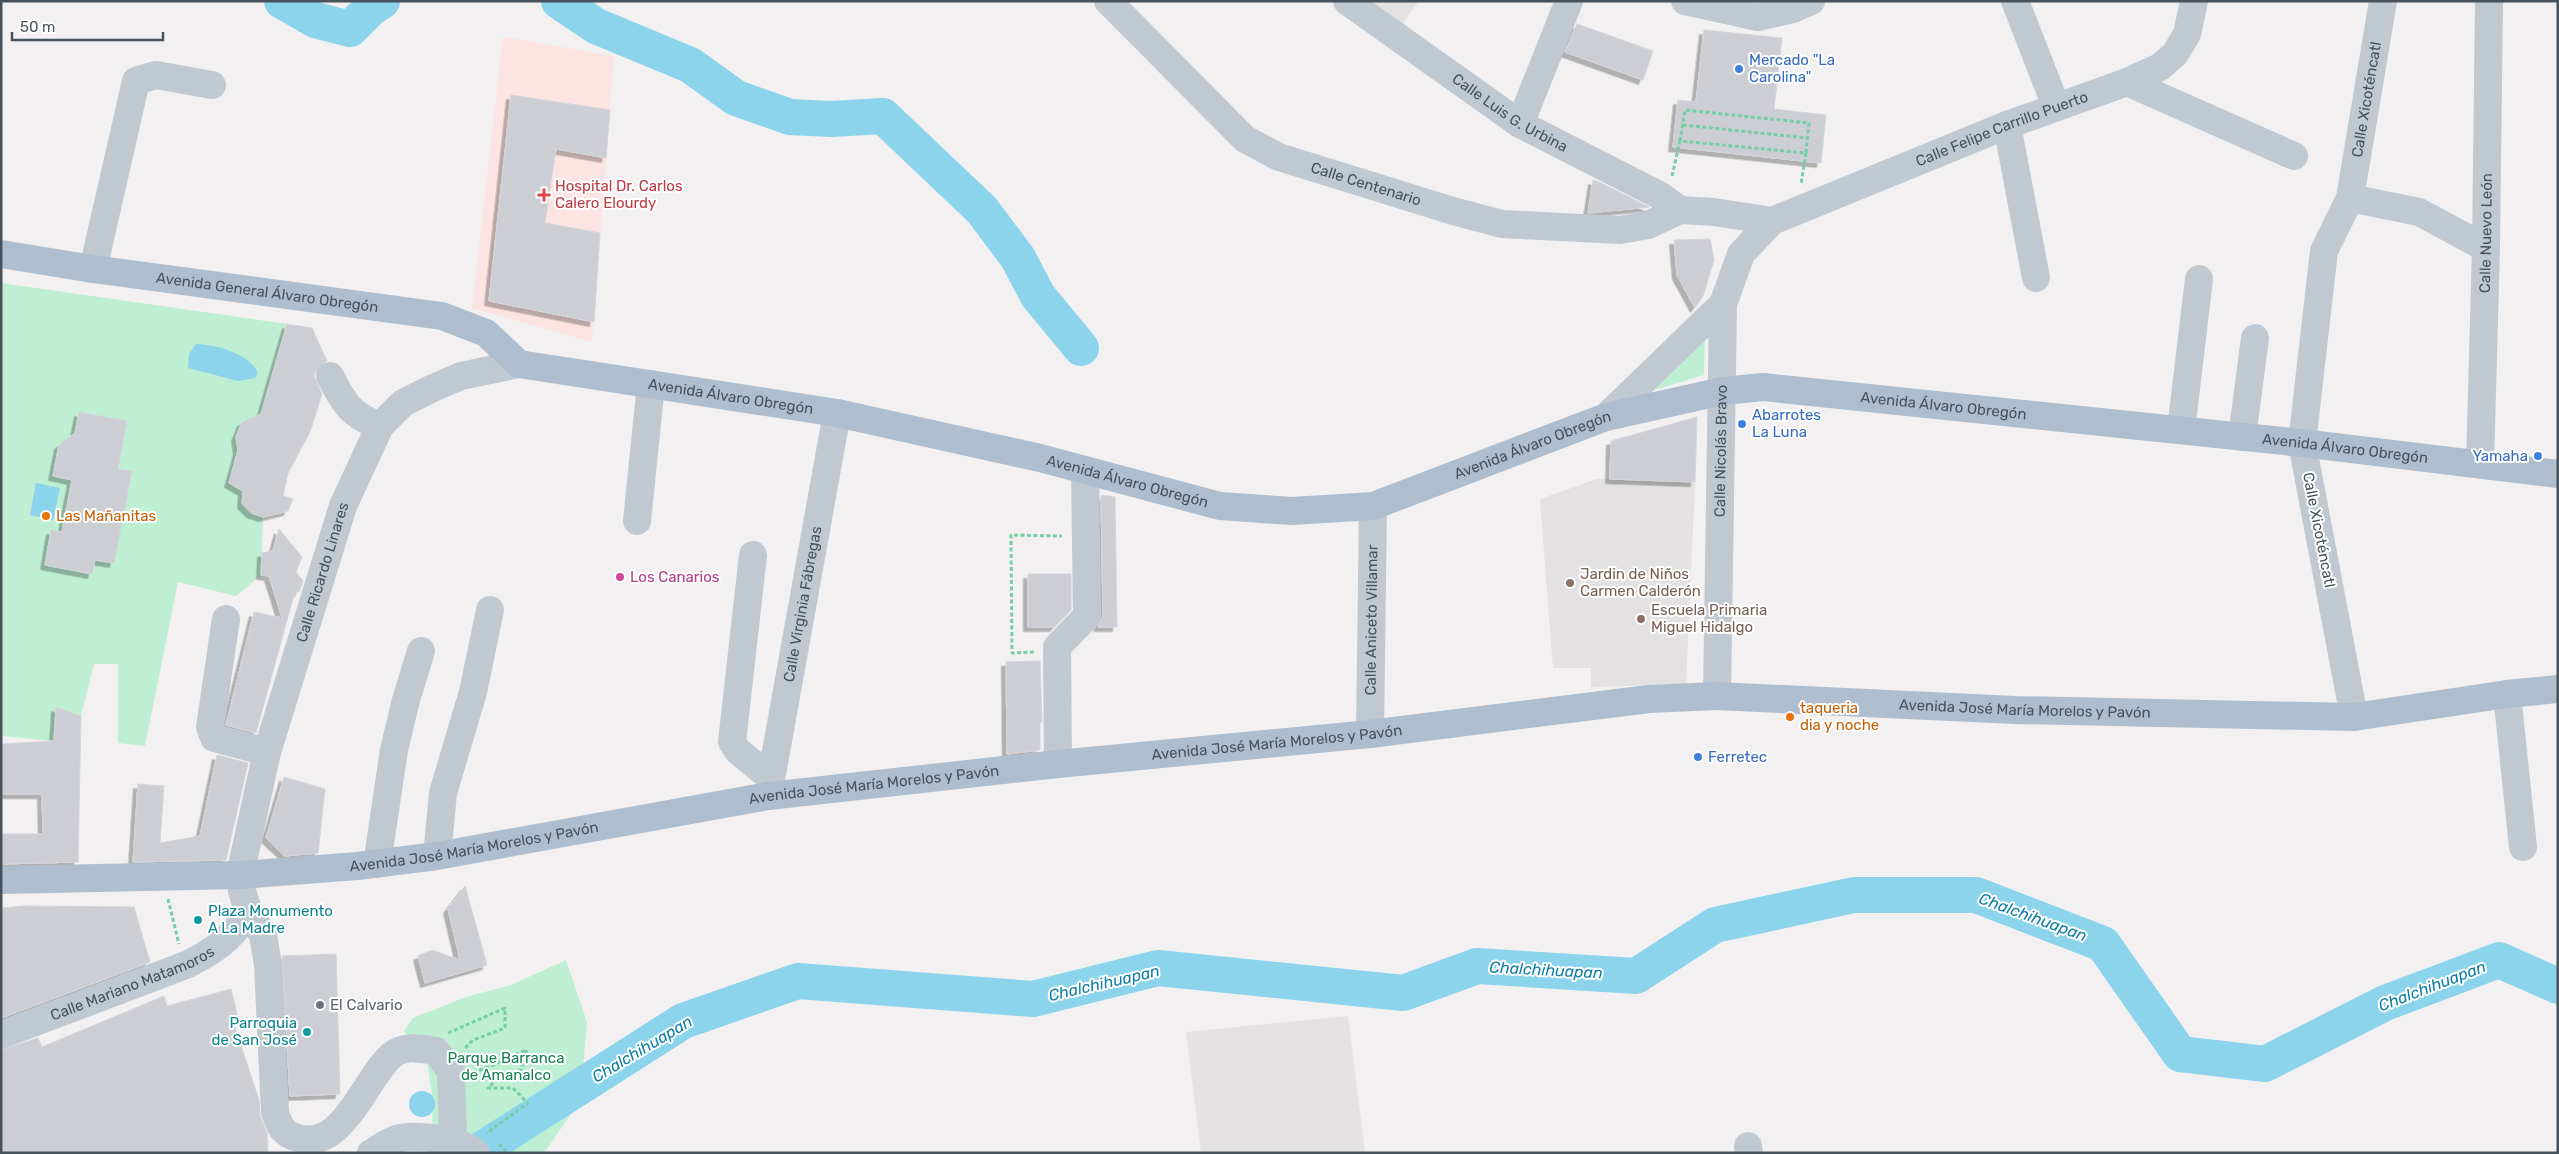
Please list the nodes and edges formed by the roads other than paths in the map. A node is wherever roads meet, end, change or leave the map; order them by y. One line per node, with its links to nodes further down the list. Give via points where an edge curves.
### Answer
1 (1108, 1): 11 (street, Calle Centenario)
2 (1134, 1): 11 (street)
3 (1348, 1): 15 (street, Calle Luis G. Urbina)
4 (1570, 1): 15 (street)
5 (1685, 1): 6 (street, via 1758,17)
6 (1811, 1)
7 (2015, 1): 14 (street)
8 (2194, 1): 12 (street, Calle Felipe Carrillo Puerto, via 2187,34 2175,54 2160,67)
9 (2383, 1): 18 (street, Calle Xicoténcatl)
10 (2488, 1): 22 (street, Calle Nuevo León)
11 (1138, 30): 19 (street, Calle Centenario, via 1245,139 1278,157 1502,224 1620,230 1648,226)
12 (2127, 82): 14 (street, Calle Felipe Carrillo Puerto); 17 (street)
13 (212, 85): 25 (street, via 156,75 136,81)
14 (2056, 106): 16 (street, Calle Felipe Carrillo Puerto)
15 (1520, 124): 19 (street, Calle Luis G. Urbina, via 1659,195)
16 (2007, 125): 21 (street, Calle Felipe Carrillo Puerto); 26 (street)
17 (2294, 156)
18 (2350, 198): 22 (street, via 2419,212); 39 (street, Calle Xicoténcatl, via 2324,251)
19 (1680, 210): 20 (street)
20 (1714, 212): 21 (street); 24 (street)
21 (1772, 221): 24 (street, Calle Nicolás Bravo)
22 (2486, 248): 40 (street, Calle Nuevo León)
23 (1, 254): 25 (main road, Avenida General Álvaro Obregón)
24 (1740, 254): 28 (street, Calle Nicolás Bravo)
25 (93, 269): 30 (main road, Avenida General Álvaro Obregón, via 442,316 486,334)
26 (2036, 278)
27 (2199, 279): 37 (street)
28 (1722, 304): 33 (street, Calle Nicolás Bravo); 35 (street)
29 (2255, 338): 38 (street)
30 (519, 364): 32 (main road, Avenida Álvaro Obregón); 36 (street, Calle Ricardo Linares, via 461,376 433,388 403,403)
31 (330, 376): 36 (street, via 344,403 354,414)
32 (652, 384): 34 (main road, Avenida Álvaro Obregón); 44 (street)
33 (1722, 390): 35 (main road, Avenida Álvaro Obregón); 37 (main road, Avenida Álvaro Obregón, via 1762,387); 51 (street, Calle Nicolás Bravo)
34 (837, 413): 41 (main road, Avenida Álvaro Obregón); 56 (street, Calle Virginia Fábregas)
35 (1606, 417): 43 (main road, Avenida Álvaro Obregón)
36 (380, 426): 54 (street, Calle Ricardo Linares, via 343,506)
37 (2180, 430): 38 (main road, Avenida Álvaro Obregón)
38 (2242, 436): 39 (main road, Avenida Álvaro Obregón)
39 (2302, 442): 40 (main road, Avenida Álvaro Obregón); 52 (street, Calle Xicoténcatl)
40 (2480, 464): 42 (main road, Avenida Álvaro Obregón)
41 (1085, 470): 43 (main road, Avenida Álvaro Obregón, via 1220,506 1292,510); 55 (street, via 1086,616 1057,647)
42 (2558, 474)
43 (1373, 506): 53 (street, Calle Aniceto Villamar)
44 (637, 521)
45 (753, 555): 56 (street, via 732,742)
46 (490, 610): 58 (street, via 473,692 443,793)
47 (226, 619): 54 (street, via 210,727 214,738)
48 (421, 651): 59 (street, via 394,750)
49 (2558, 689): 50 (main road, Avenida José María Morelos y Pavón)
50 (2507, 694): 52 (main road, Avenida José María Morelos y Pavón); 57 (street)
51 (1717, 696): 52 (main road, Avenida José María Morelos y Pavón, via 2015,710); 53 (main road, Avenida José María Morelos y Pavón, via 1649,699)
52 (2354, 717)
53 (1370, 734): 55 (main road, Avenida José María Morelos y Pavón)
54 (267, 752): 60 (street, Calle Ricardo Linares)
55 (1058, 764): 56 (main road, Avenida José María Morelos y Pavón)
56 (770, 787): 58 (main road, Avenida José María Morelos y Pavón)
57 (2523, 847)
58 (437, 856): 59 (main road, Avenida José María Morelos y Pavón)
59 (377, 864): 60 (main road, Avenida José María Morelos y Pavón)
60 (240, 875): 61 (main road, Avenida José María Morelos y Pavón); 62 (street)
61 (1, 880)
62 (249, 913): 63 (street, Calle Mariano Matamoros, via 234,933 213,952); 64 (street, via 263,936 268,965 275,1112 284,1133 301,1139 321,1138 339,1128 375,1074 394,1054 411,1047 436,1052 451,1071)
63 (1, 1035)
64 (478, 1145): 65 (street, via 430,1138 399,1138)
65 (371, 1153)

